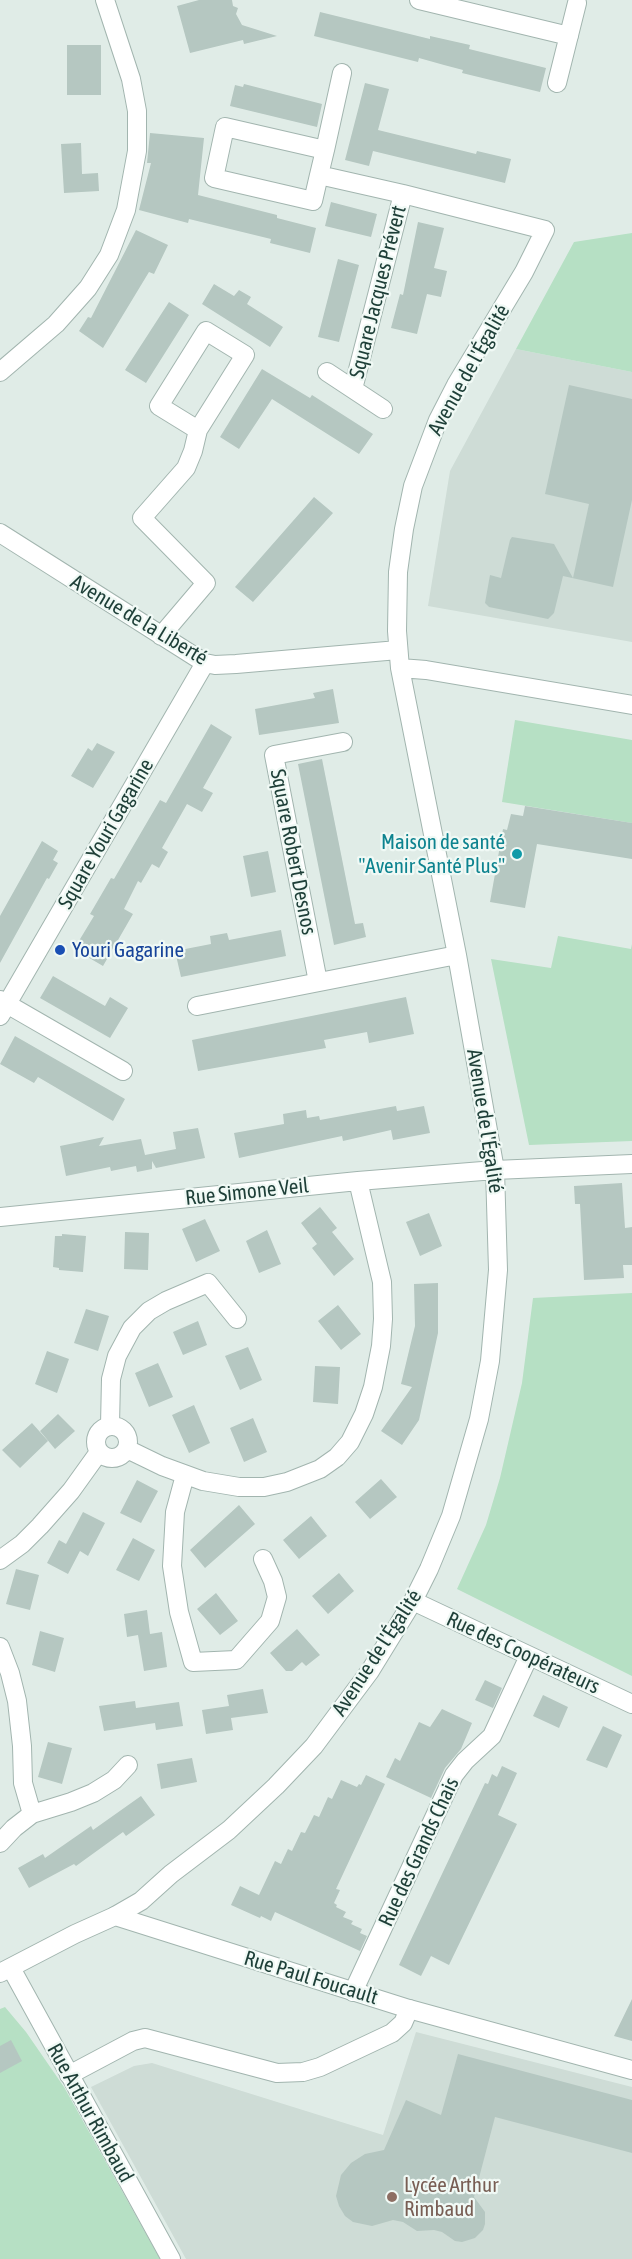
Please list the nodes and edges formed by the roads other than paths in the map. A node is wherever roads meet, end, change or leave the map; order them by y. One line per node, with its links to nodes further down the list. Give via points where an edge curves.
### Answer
1 (105, 0): 11 (street, via 131,79 137,111 137,151 126,210 109,255 88,288 56,324)
2 (419, 0): 4 (street)
3 (577, 3): 4 (street)
4 (569, 36): 6 (street)
5 (342, 73): 7 (street)
6 (557, 84)
7 (325, 150): 8 (street); 8 (street, via 225,127 214,178 313,201)
8 (319, 175): 9 (street, Square Jacques Prévert)
9 (403, 194): 10 (street, Square Jacques Prévert); 13 (street, Square Jacques Prévert)
10 (545, 230): 18 (street, Avenue de l'Égalité, via 456,385 420,464 400,550)
11 (0, 372)
12 (327, 372): 13 (street, Square Jacques Prévert)
13 (353, 389): 14 (street, Square Jacques Prévert)
14 (383, 408)
15 (198, 430): 15 (street, via 245,355 206,331 159,406); 17 (street, via 186,468 142,518 206,583)
16 (0, 534): 17 (street, Avenue de la Liberté)
17 (161, 636): 19 (street, Avenue de la Liberté)
18 (398, 650): 19 (street, Avenue de la Liberté, via 236,664); 20 (street, Avenue de l'Égalité)
19 (205, 663): 26 (street, Square Youri Gagarine)
20 (400, 668): 21 (street); 23 (street, Avenue de l'Égalité)
21 (632, 705)
22 (343, 742): 24 (street, Square Robert Desnos, via 274,755)
23 (457, 955): 24 (street); 29 (street, Avenue de l'Égalité)
24 (318, 982): 25 (street)
25 (197, 1006)
26 (2, 1007): 27 (street, Square Youri Gagarine)
27 (123, 1071)
28 (632, 1164): 29 (street, Rue Simone Veil)
29 (495, 1170): 30 (street, Rue Simone Veil); 39 (street, Avenue de l'Égalité, via 498,1281 486,1389 459,1494)
30 (358, 1181): 31 (street, Rue Simone Veil); 36 (street, via 383,1305 377,1372 356,1433 329,1463 287,1482 239,1487)
31 (0, 1217)
32 (237, 1318): 33 (street, via 208,1283 149,1311 132,1328 117,1356 110,1391)
33 (110, 1425): 34 (street, via 124,1431); 35 (street, via 97,1434)
34 (127, 1449): 35 (street, via 114,1458); 36 (street)
35 (99, 1452): 38 (street, via 40,1526)
36 (185, 1475): 37 (street, via 175,1512 172,1566 193,1662 236,1660 270,1621 277,1597)
37 (263, 1559)
38 (0, 1560)
39 (413, 1601): 41 (street, Rue des Coopérateurs); 46 (street, Avenue de l'Égalité, via 370,1671 298,1764 229,1830 141,1901)
40 (0, 1647): 44 (street, via 17,1701 23,1783)
41 (529, 1656): 42 (street, Rue des Coopérateurs); 48 (street, Rue des Grands Chais, via 492,1736 454,1775)
42 (632, 1704)
43 (128, 1765): 44 (street, via 93,1793)
44 (32, 1815): 45 (street)
45 (0, 1843)
46 (115, 1916): 47 (street); 48 (street, Rue Paul Foucault)
47 (5, 1970): 51 (street, Rue Arthur Rimbaud)
48 (352, 1992): 49 (street, Rue Paul Foucault)
49 (409, 2009): 50 (street, Rue Paul Foucault); 51 (street, via 403,2023 392,2033 303,2072 277,2073 145,2038)
50 (632, 2070)
51 (69, 2075): 52 (street, Rue Arthur Rimbaud)
52 (171, 2259)

